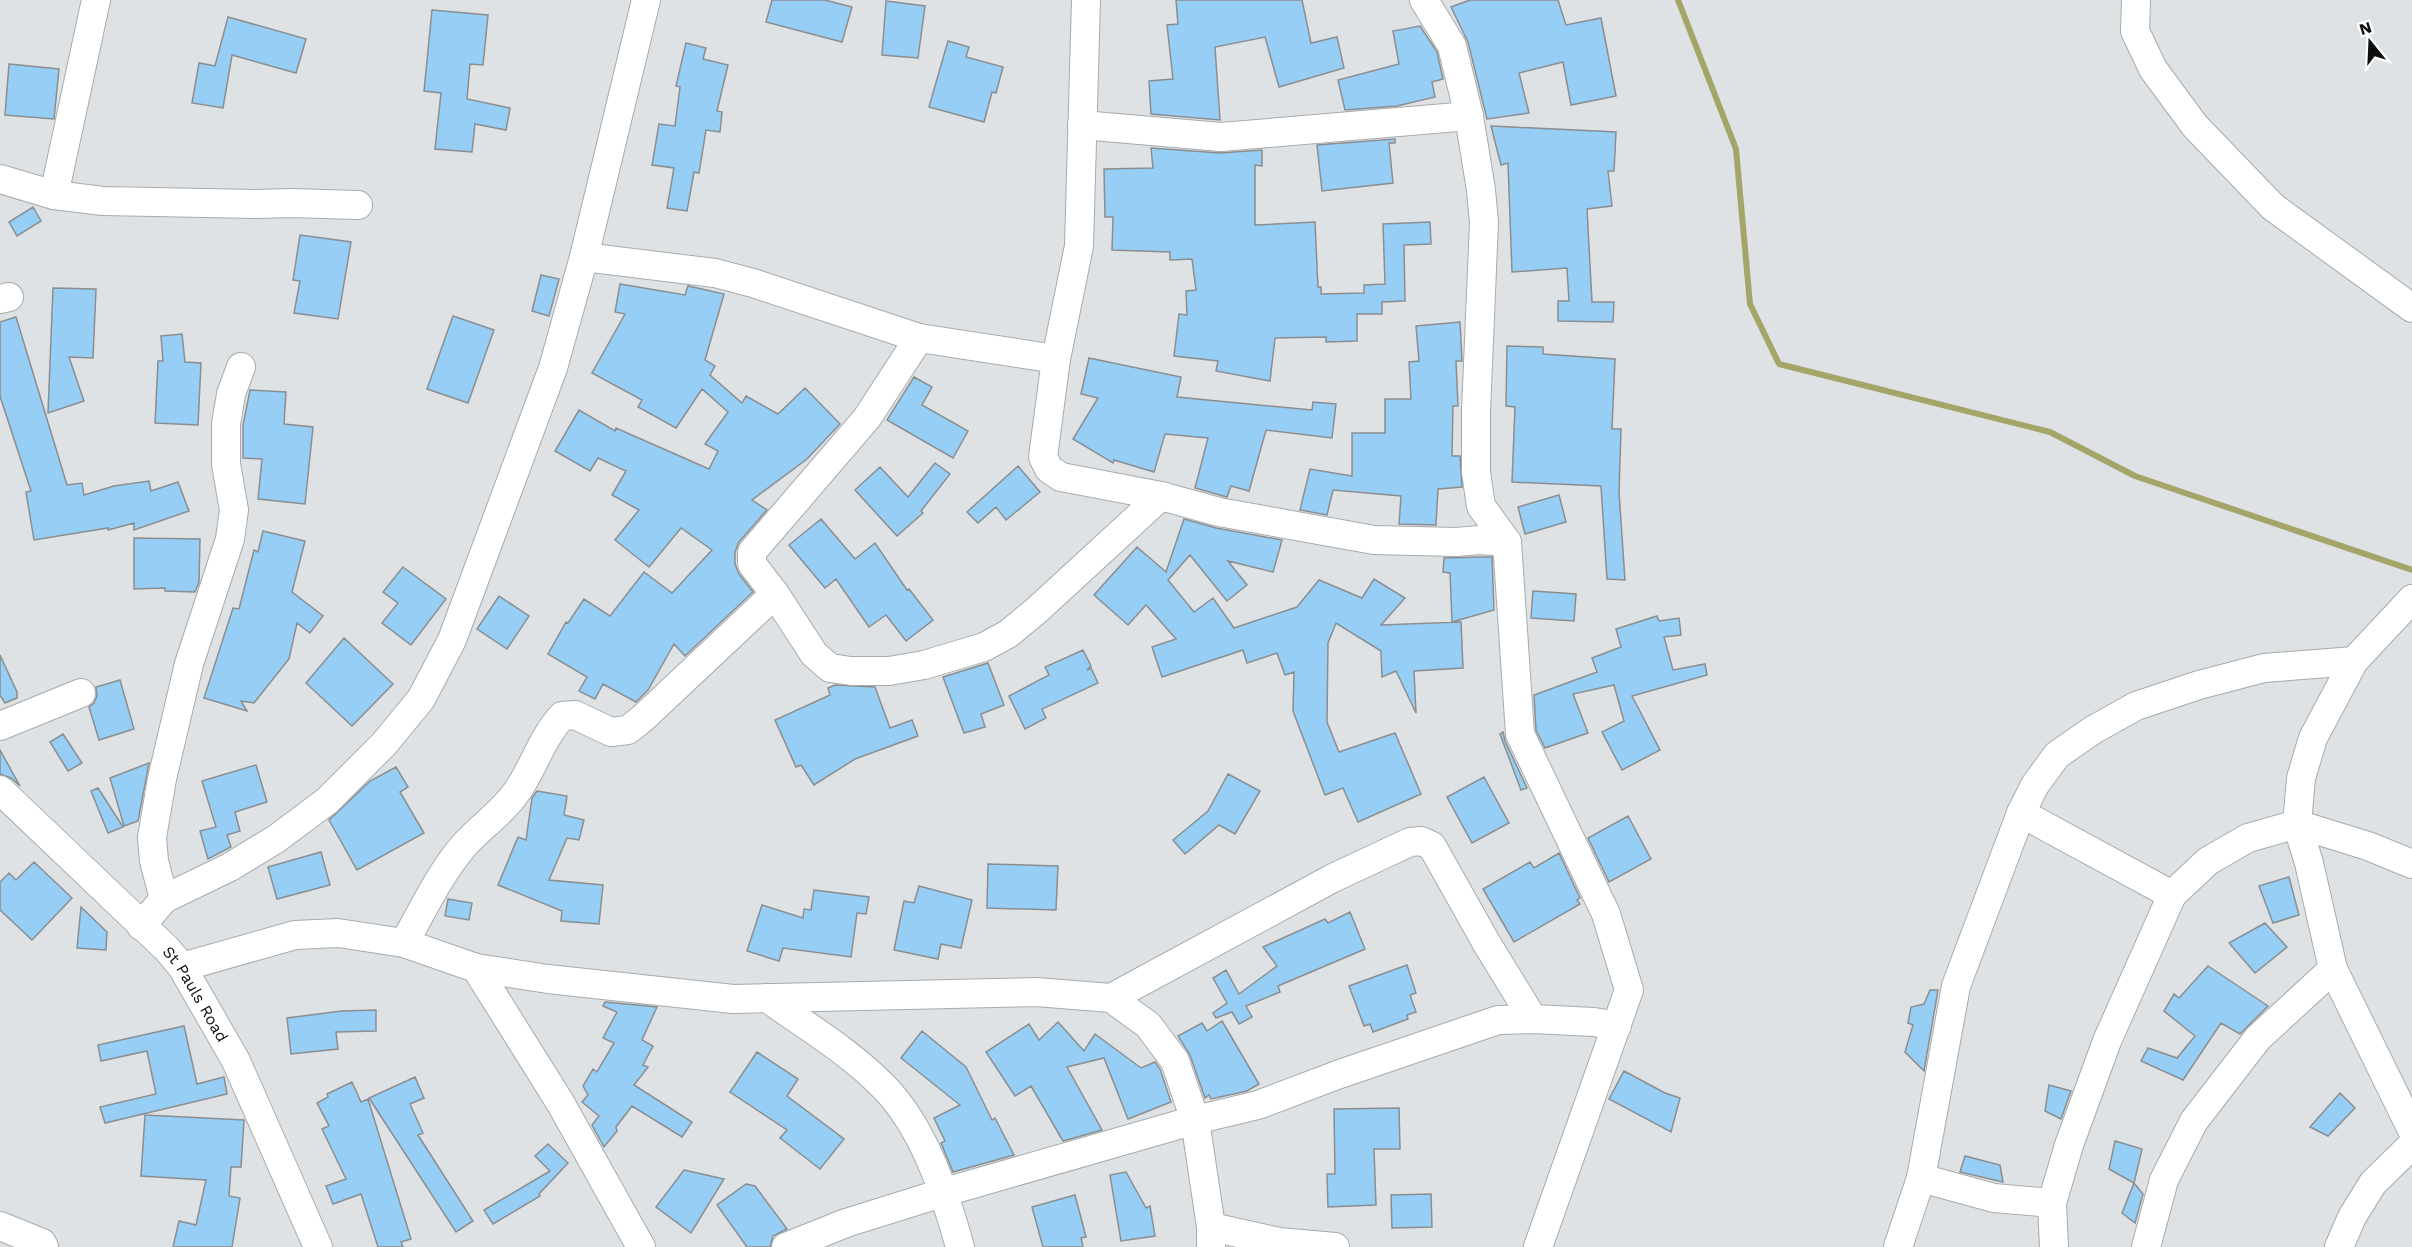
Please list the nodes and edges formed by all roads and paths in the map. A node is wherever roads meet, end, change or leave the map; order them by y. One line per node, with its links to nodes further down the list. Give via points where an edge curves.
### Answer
1 (96, 0): 9 (street)
2 (646, 0): 11 (street)
3 (1086, 0): 7 (street)
4 (1424, 0): 6 (street, via 1452,46)
5 (2136, 0): 12 (street, via 2135,31 2153,69 2195,126 2273,207)
6 (1469, 116): 7 (street, via 1221,137); 17 (street, via 1484,222 1476,471 1481,506)
7 (1082, 125): 14 (street, via 1079,246)
8 (0, 179): 9 (street)
9 (54, 195): 10 (street, via 103,201)
10 (358, 205)
11 (584, 257): 13 (street, via 715,273); 28 (street, via 552,368 511,484 452,640 421,699 384,744 327,801 276,840)
12 (2412, 308)
13 (919, 338): 14 (street); 18 (street, via 867,418 752,552 752,564)
14 (1056, 359): 16 (street, via 1043,457 1049,469 1061,477)
15 (241, 367): 28 (street, via 226,424 226,464 234,510 230,539 189,664 152,837)
16 (1161, 496): 17 (street, via 1219,512 1374,540); 18 (street, via 1008,634 984,647 924,665 889,671 830,668 814,654)
17 (1507, 542): 37 (street, via 1520,734 1606,914 1629,990)
18 (775, 594): 30 (street, via 628,730 611,732 575,715 562,716 549,730 518,790 448,865)
19 (2402, 609): 20 (street)
20 (2354, 661): 24 (street, via 2264,668 2136,706 2093,729 2057,755); 25 (street, via 2313,738 2301,778)
21 (81, 693): 22 (street)
22 (0, 726)
23 (0, 790): 29 (street, St Pauls Road)
24 (2021, 813): 27 (street); 41 (street, via 1956,986)
25 (2296, 824): 26 (street); 27 (street, via 2248,838 2208,861); 33 (street, via 2309,863)
26 (2412, 864)
27 (2172, 895): 43 (street, via 2107,1041 2068,1145)
28 (164, 899): 29 (street)
29 (141, 926): 31 (street, St Pauls Road)
30 (404, 943): 31 (street, via 338,933 295,935); 32 (street)
31 (182, 967): 47 (street, St Pauls Road, via 236,1061)
32 (476, 968): 34 (street, via 655,992); 48 (street, via 561,1104)
33 (2332, 969): 39 (street); 55 (street, via 2258,1038 2194,1121 2164,1180)
34 (767, 998): 35 (street, via 1036,992); 42 (street, via 884,1087 907,1116)
35 (1111, 998): 36 (street, via 1333,878 1410,842 1421,841 1432,846); 38 (street, via 1148,1025 1175,1061)
36 (1533, 1018): 37 (street); 38 (street, via 1498,1020 1258,1105)
37 (1617, 1026): 52 (street)
38 (1195, 1120): 42 (street); 45 (street)
39 (2412, 1130)
40 (2412, 1145): 56 (street, via 2373,1183)
41 (1921, 1178): 43 (street, via 1994,1198); 53 (street)
42 (945, 1192): 49 (street); 50 (street)
43 (2052, 1203): 54 (street)
44 (0, 1226): 46 (street)
45 (1211, 1237): 51 (street)
46 (44, 1247)
47 (318, 1247)
48 (641, 1247)
49 (786, 1247)
50 (960, 1247)
51 (1335, 1247)
52 (1538, 1247)
53 (1898, 1247)
54 (2054, 1247)
55 (2146, 1247)
56 (2339, 1247)

